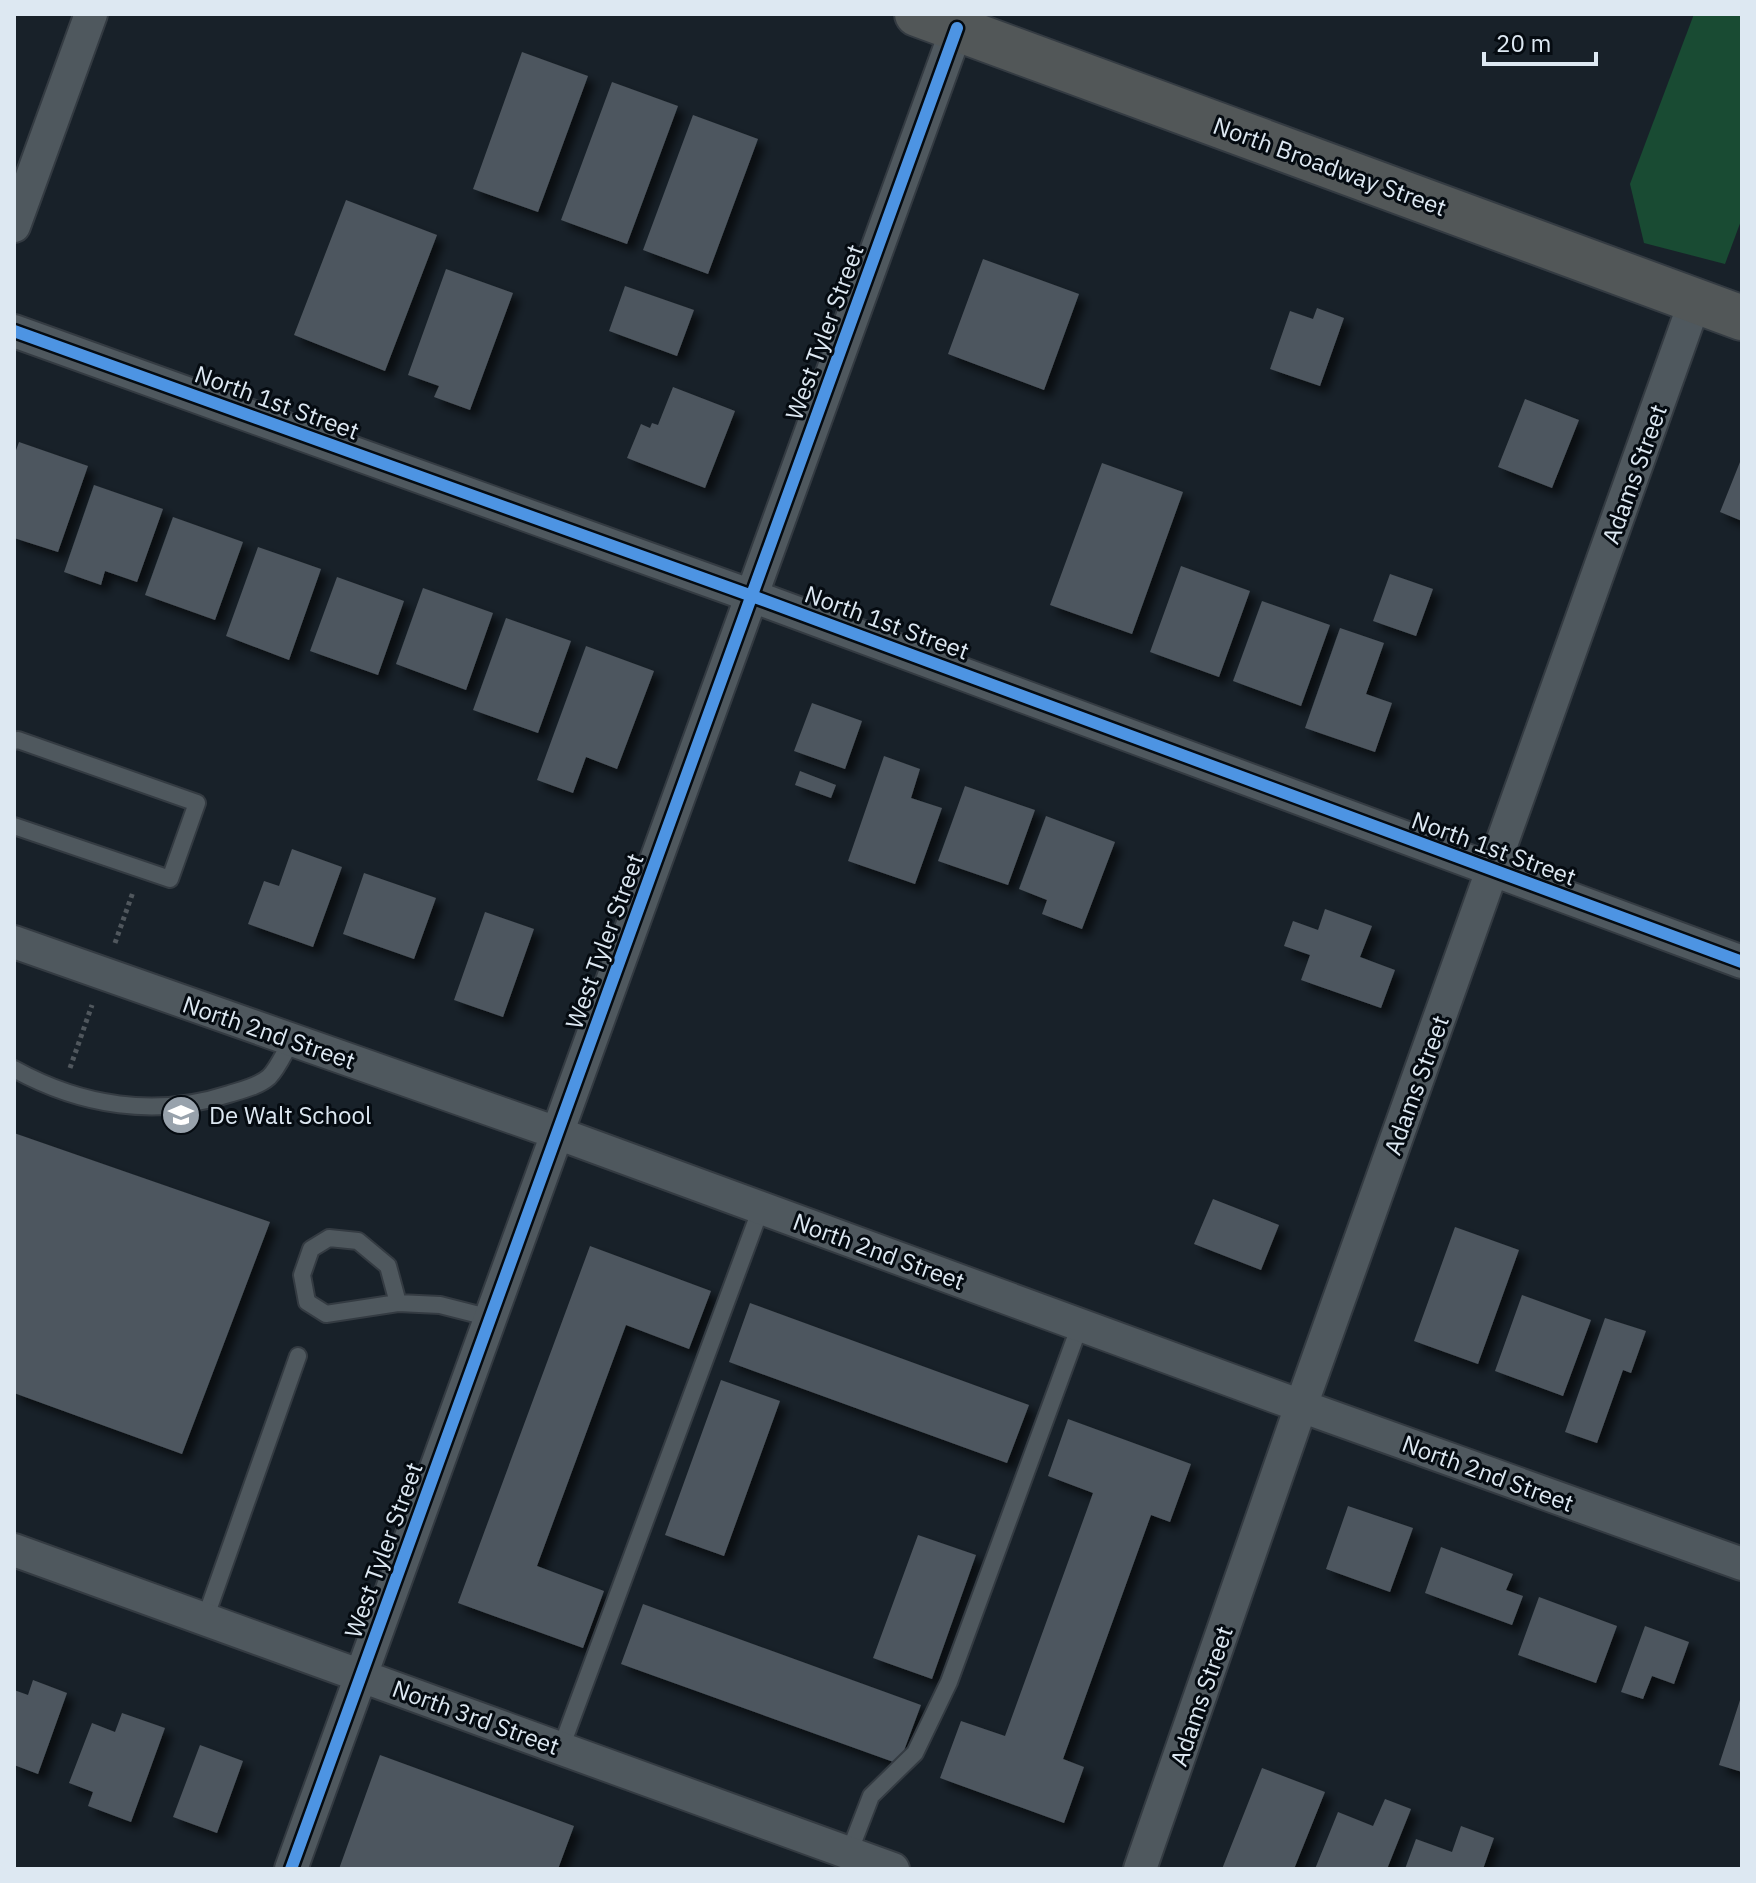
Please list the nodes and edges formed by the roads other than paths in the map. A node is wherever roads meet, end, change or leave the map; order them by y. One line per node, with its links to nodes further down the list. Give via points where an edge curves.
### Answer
1 (91, 14): 4 (street)
2 (917, 14): 3 (street, North Broadway Street)
3 (960, 21): 5 (street, North Broadway Street); 8 (street, West Tyler Street)
4 (14, 226)
5 (1695, 301): 6 (street, North Broadway Street); 11 (street, Adams Street)
6 (1742, 318)
7 (14, 331): 8 (street, North 1st Street)
8 (752, 596): 11 (street, North 1st Street); 16 (street, West Tyler Street)
9 (14, 741): 10 (lane, via 197,803 170,879)
10 (14, 826)
11 (1492, 872): 13 (street, North 1st Street); 22 (street, Adams Street)
12 (14, 942): 14 (street, North 2nd Street)
13 (1742, 962)
14 (292, 1040): 15 (lane, via 269,1077 248,1088 158,1109 62,1091); 16 (street, North 2nd Street)
15 (14, 1069)
16 (557, 1133): 17 (street, North 2nd Street); 19 (street, West Tyler Street)
17 (761, 1208): 20 (street, North 2nd Street); 27 (lane)
18 (398, 1303): 18 (lane, via 326,1314 307,1302 302,1275 311,1249 329,1238 358,1241 388,1266); 19 (lane, via 440,1305)
19 (491, 1318): 26 (street, West Tyler Street)
20 (1080, 1325): 22 (street, North 2nd Street); 28 (lane, via 949,1682 915,1753 871,1796)
21 (298, 1356): 25 (lane)
22 (1301, 1406): 24 (street, North 2nd Street); 31 (street, Adams Street)
23 (14, 1550): 25 (street, North 3rd Street)
24 (1742, 1564)
25 (205, 1619): 26 (street, North 3rd Street)
26 (361, 1676): 27 (street, North 3rd Street); 29 (street, West Tyler Street)
27 (561, 1748): 28 (street, North 3rd Street)
28 (849, 1853): 30 (street, North 3rd Street)
29 (291, 1869)
30 (893, 1869)
31 (1140, 1869)

